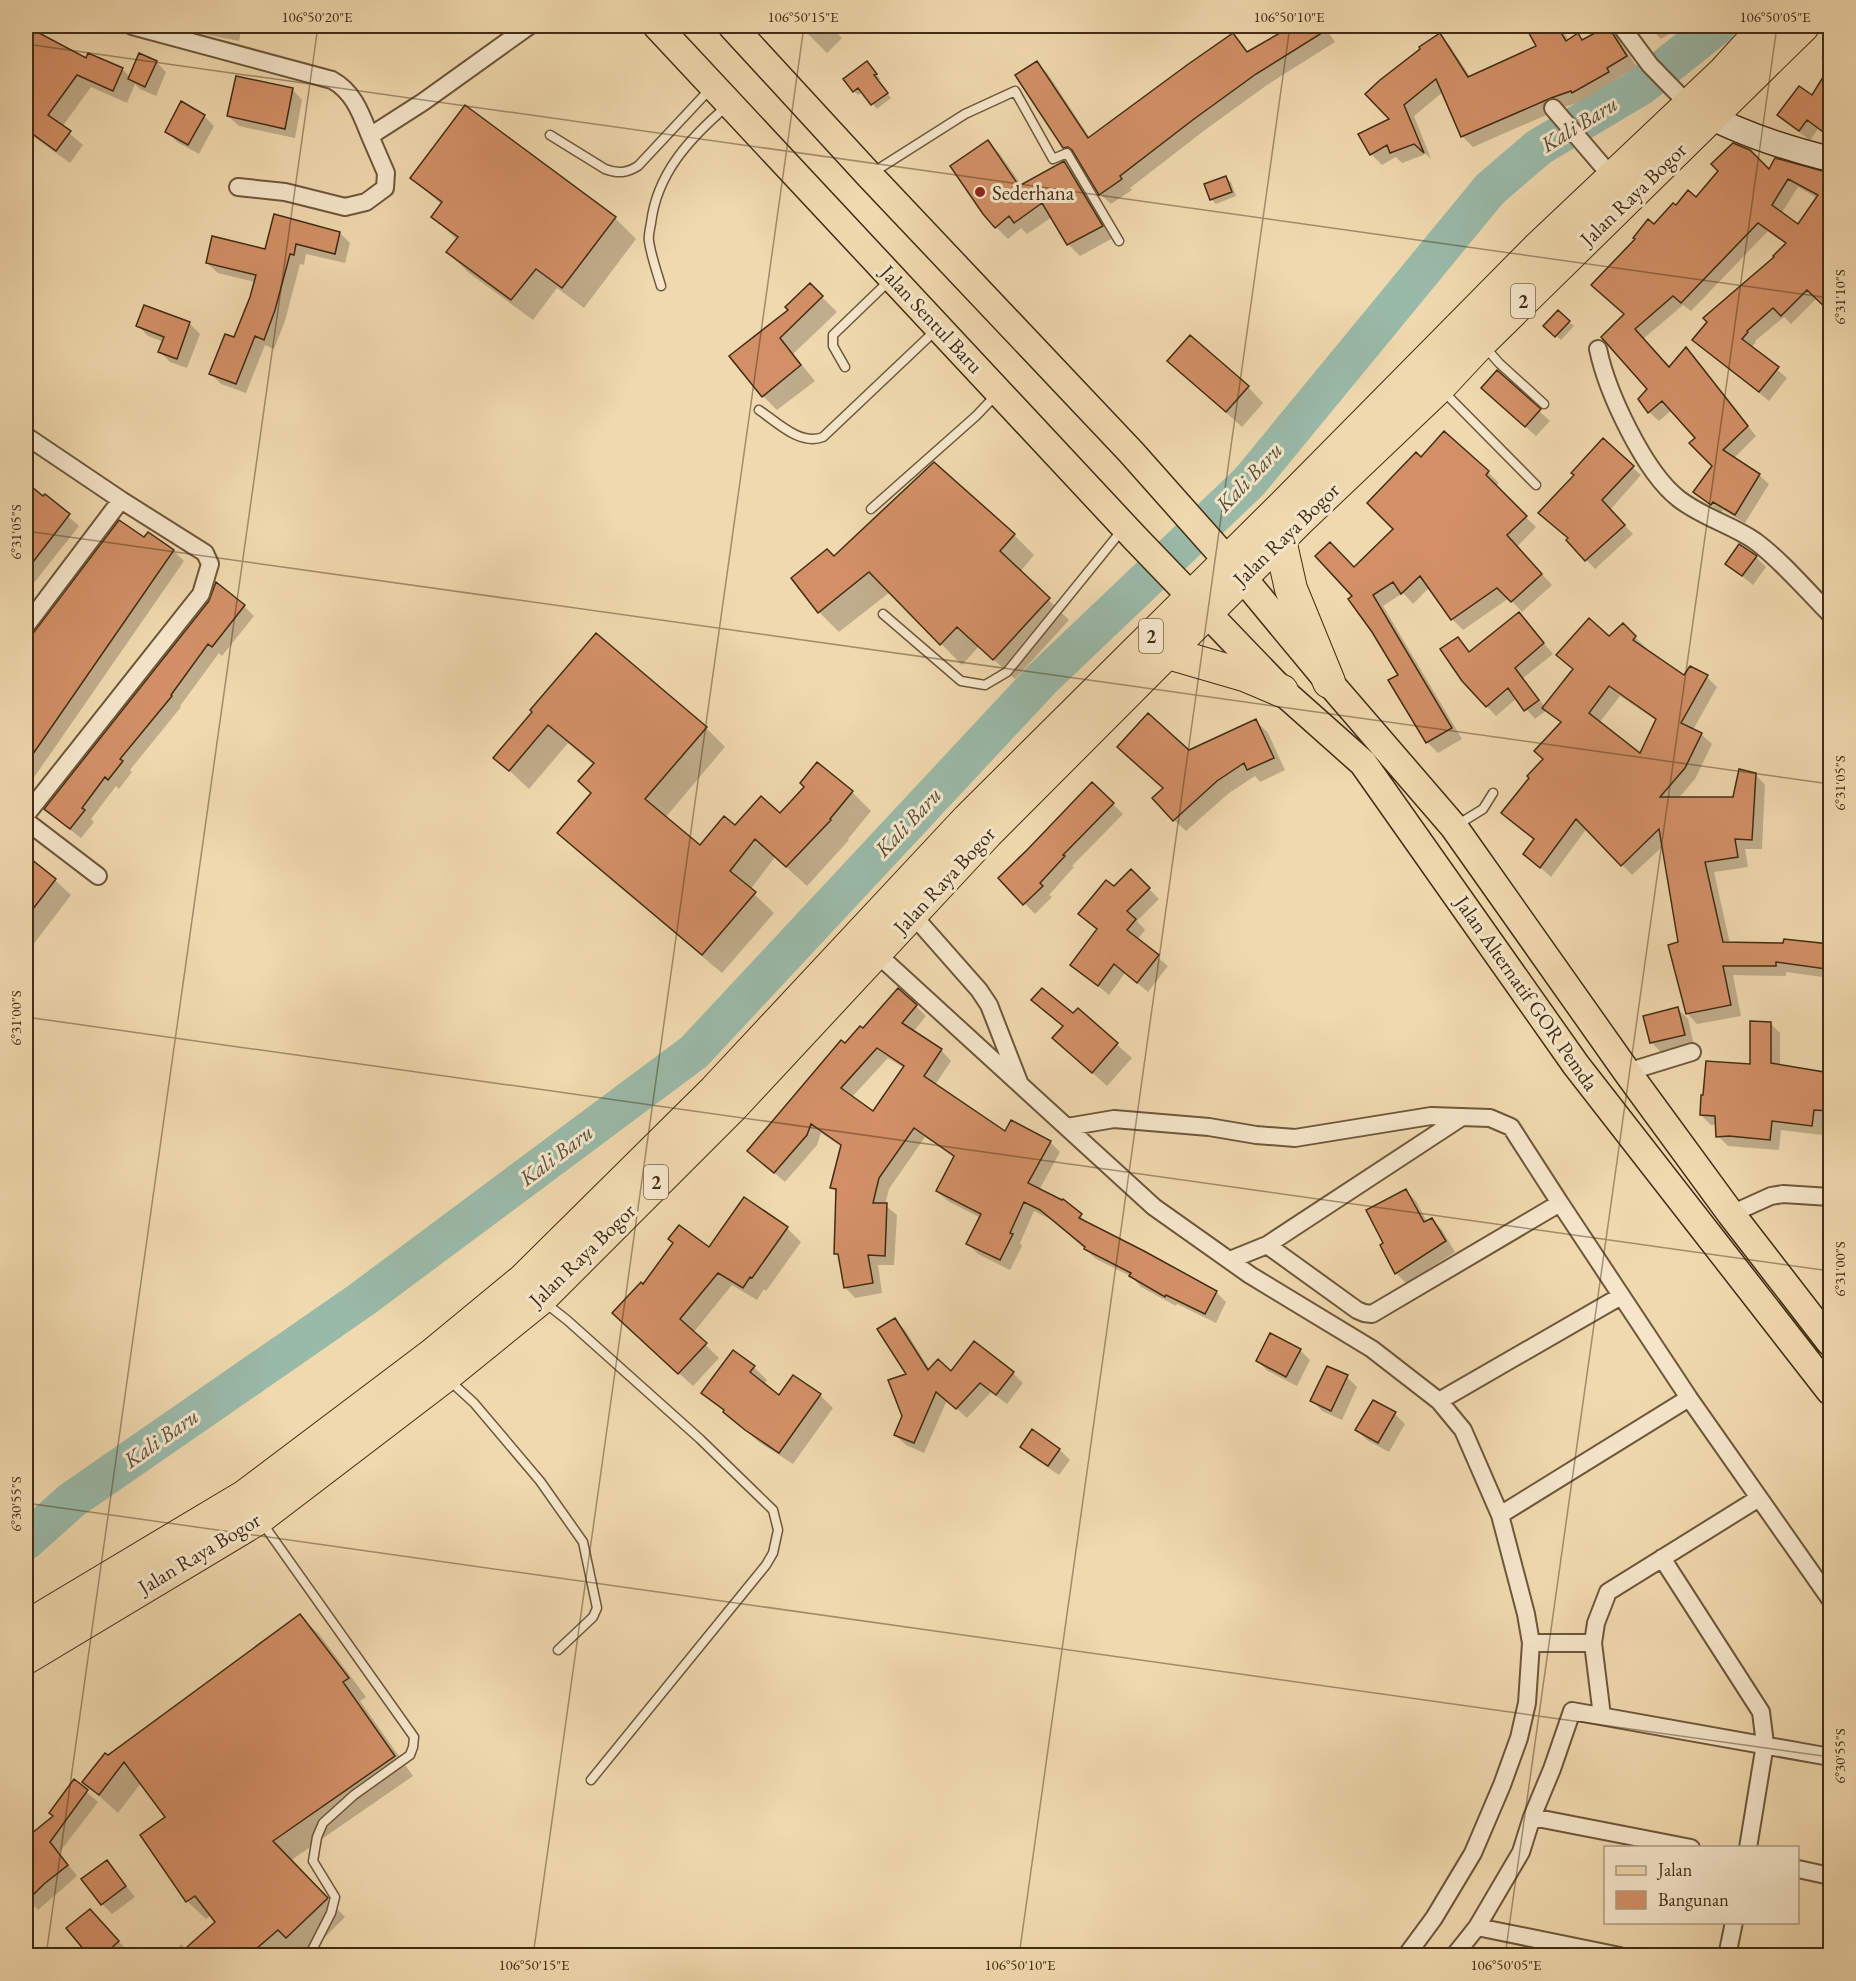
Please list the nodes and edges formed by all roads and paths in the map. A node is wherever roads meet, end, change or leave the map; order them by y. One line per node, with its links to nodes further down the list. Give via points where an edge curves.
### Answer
1 (132, 26): 12 (street, via 332,80 350,93)
2 (529, 26): 12 (street)
3 (657, 26): 8 (main road, Jalan Sentul Baru)
4 (1621, 26): 9 (street, via 1650,65)
5 (1767, 26): 9 (highway, Jalan Raya Bogor / 2)
6 (1803, 26): 9 (highway, Jalan Raya Bogor / 2)
7 (737, 27): 15 (main road)
8 (722, 95): 11 (lane, via 628,172 605,169); 18 (main road, Jalan Sentul Baru); 19 (lane, via 707,123 676,158 659,188 649,240)
9 (1691, 104): 13 (street, via 1762,138); 14 (highway, Jalan Raya Bogor / 2); 21 (highway, Jalan Raya Bogor / 2)
10 (1558, 114): 14 (street)
11 (550, 135)
12 (370, 136): 16 (street, via 387,179 385,188 366,202 345,207 285,192)
13 (1830, 159)
14 (1605, 169): 34 (highway, Jalan Raya Bogor / 2, via 1539,247)
15 (869, 175): 17 (lane, via 965,114 1015,91 1053,159 1067,153); 34 (main road)
16 (238, 187)
17 (1119, 241)
18 (893, 277): 20 (main road, Jalan Sentul Baru); 23 (lane, via 833,335 833,346)
19 (661, 286)
20 (939, 327): 25 (main road, Jalan Sentul Baru); 27 (lane, via 815,441 800,438)
21 (1481, 342): 24 (highway, Jalan Raya Bogor / 2); 26 (lane)
22 (1598, 349): 37 (street, via 1602,368 1632,434 1662,484 1680,501 1754,541)
23 (844, 367)
24 (1439, 387): 29 (lane); 33 (highway, Jalan Raya Bogor / 2)
25 (1000, 392): 31 (lane); 32 (main road, Jalan Sentul Baru)
26 (1544, 404)
27 (759, 410)
28 (26, 436): 30 (street)
29 (1536, 485)
30 (121, 500): 38 (street); 43 (street, via 205,553 210,564 201,594)
31 (871, 509)
32 (1130, 532): 35 (main road, Jalan Sentul Baru); 36 (lane, via 1007,672 985,685 961,681)
33 (1280, 540): 34 (highway, Jalan Raya Bogor / 2); 40 (highway, via 1291,589)
34 (1230, 562): 35 (highway, Jalan Raya Bogor / 2); 40 (main road, Jalan Alternatif GOR Pemda)
35 (1192, 596): 39 (highway, Jalan Raya Bogor / 2); 41 (main road, Jalan Alternatif GOR Pemda); 49 (highway, Jalan Raya Bogor / 2, via 968,819)
36 (883, 614)
37 (1830, 614)
38 (26, 626)
39 (1168, 653): 41 (highway, via 1247,676); 47 (highway, Jalan Raya Bogor / 2, via 987,833)
40 (1329, 682): 45 (main road, Jalan Alternatif GOR Pemda)
41 (1281, 691): 64 (main road, Jalan Alternatif GOR Pemda, via 1363,763 1576,1065)
42 (1493, 793): 45 (lane, via 1483,809)
43 (26, 815)
44 (26, 821): 46 (street)
45 (1454, 827): 51 (main road, Jalan Alternatif GOR Pemda)
46 (98, 876)
47 (912, 914): 48 (highway, Jalan Raya Bogor / 2); 52 (street, via 984,998)
48 (876, 953): 49 (highway, Jalan Raya Bogor / 2); 52 (street)
49 (795, 1022): 61 (highway, Jalan Raya Bogor / 2, via 732,1107); 68 (highway, Jalan Raya Bogor / 2, via 715,1090 523,1280)
50 (1692, 1052): 51 (street)
51 (1627, 1072): 57 (main road, Jalan Alternatif GOR Pemda)
52 (1020, 1086): 54 (street)
53 (1462, 1117): 54 (street, via 1431,1116 1295,1138 1114,1119); 56 (street, via 1490,1118 1511,1127); 58 (street)
54 (1067, 1127): 59 (street, via 1154,1207)
55 (1830, 1197): 57 (street, via 1771,1196)
56 (1560, 1203): 58 (street, via 1372,1314 1357,1310); 60 (street)
57 (1731, 1214): 62 (main road, Jalan Alternatif GOR Pemda)
58 (1267, 1245): 59 (street)
59 (1230, 1260): 66 (street, via 1372,1349)
60 (1622, 1296): 65 (street); 66 (street)
61 (540, 1299): 63 (highway, Jalan Raya Bogor / 2); 80 (lane, via 744,1480 773,1510 778,1530 766,1565)
62 (1830, 1342)
63 (445, 1376): 68 (highway, Jalan Raya Bogor / 2); 75 (lane, via 474,1403 583,1542 597,1608 593,1617)
64 (1830, 1391)
65 (1689, 1398): 67 (street); 69 (street)
66 (1439, 1401): 69 (street, via 1463,1430)
67 (1759, 1498): 70 (street); 71 (street)
68 (252, 1507): 72 (highway, Jalan Raya Bogor / 2); 76 (highway, Jalan Raya Bogor / 2); 88 (lane, via 414,1737 410,1755 323,1823 313,1861 335,1897)
69 (1500, 1515): 73 (street)
70 (1662, 1558): 74 (street, via 1608,1592); 78 (street, via 1761,1712)
71 (1830, 1599)
72 (26, 1628)
73 (1531, 1643): 74 (street); 89 (street, via 1527,1703 1502,1785 1473,1853)
74 (1593, 1643): 77 (street)
75 (558, 1650)
76 (26, 1659)
77 (1602, 1716): 78 (street); 81 (street, via 1572,1711)
78 (1766, 1744): 79 (street); 83 (street)
79 (1830, 1757)
80 (591, 1780)
81 (1532, 1817): 82 (street); 87 (street, via 1521,1852)
82 (1681, 1846)
83 (1748, 1846)
84 (1799, 1869): 85 (street)
85 (1830, 1876)
86 (1734, 1924): 92 (street)
87 (1477, 1927): 90 (street); 91 (street)
88 (309, 1956)
89 (1406, 1956)
90 (1454, 1956)
91 (1620, 1956)
92 (1727, 1956)

